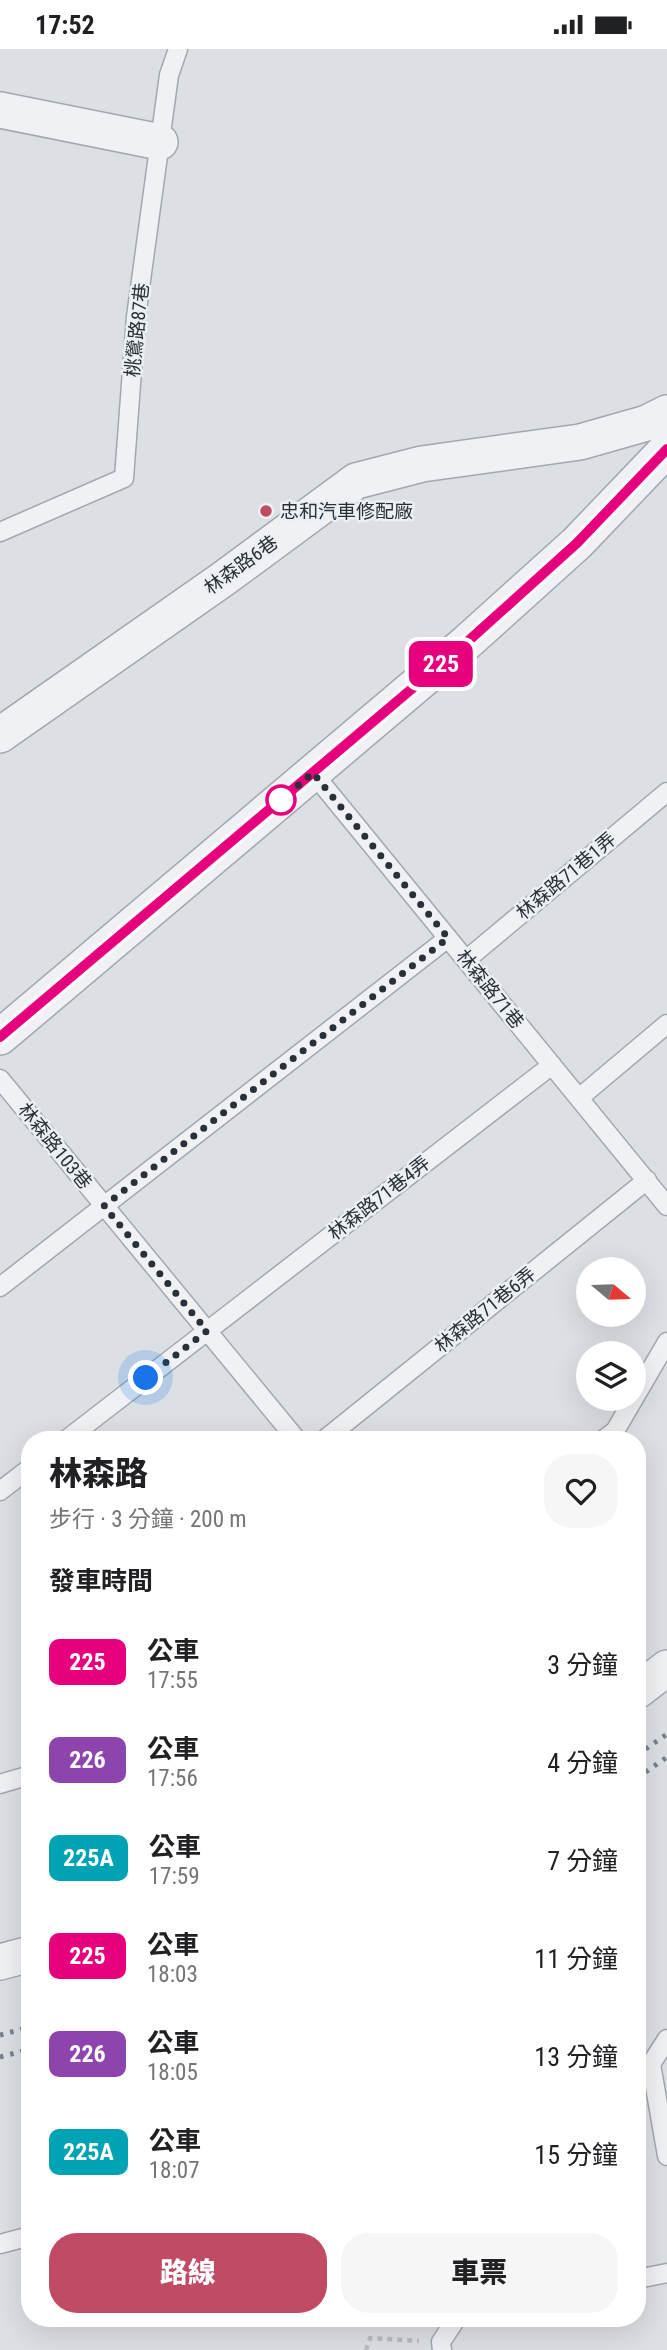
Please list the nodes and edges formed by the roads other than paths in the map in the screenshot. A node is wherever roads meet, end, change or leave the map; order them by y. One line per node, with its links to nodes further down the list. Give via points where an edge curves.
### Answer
1 (178, 49): 3 (lane, 桃鶯路87巷, via 169,75)
2 (0, 110): 3 (street)
3 (160, 142): 6 (lane, 桃鶯路87巷, via 136,317 124,478)
4 (667, 413): 7 (street, 林森路6巷, via 580,442 422,464 356,481)
5 (667, 449): 8 (street, via 577,543)
6 (0, 532)
7 (0, 735)
8 (313, 773): 10 (lane, 林森路71巷); 13 (street)
9 (667, 792): 11 (lane, 林森路71巷1弄)
10 (448, 938): 11 (lane, 林森路71巷); 18 (lane)
11 (466, 960): 14 (lane, 林森路71巷)
12 (667, 1024): 16 (lane)
13 (0, 1037)
14 (552, 1065): 16 (lane, 林森路71巷); 21 (lane, 林森路71巷4弄)
15 (0, 1079): 18 (lane, 林森路103巷)
16 (579, 1098): 17 (lane, 林森路71巷)
17 (646, 1180): 19 (lane, 林森路71巷); 25 (lane, 林森路71巷6弄)
18 (104, 1206): 20 (lane); 21 (lane, 林森路103巷)
19 (667, 1206)
20 (0, 1287)
21 (207, 1331): 23 (lane, 林森路71巷4弄); 24 (lane, 林森路103巷)
22 (667, 1342): 26 (lane)
23 (78, 1431)
24 (289, 1431)
25 (335, 1431)
26 (612, 1431)
27 (21, 1475): 28 (lane)
28 (0, 1491)
29 (667, 1668): 30 (street)
30 (646, 1684)
31 (21, 1778): 32 (lane)
32 (0, 1784)
33 (21, 1956): 34 (street)
34 (0, 1962)
35 (667, 2039): 36 (lane, via 651,2064)
36 (667, 2156)
37 (21, 2238): 38 (lane)
38 (0, 2244)
39 (667, 2273): 40 (lane)
40 (646, 2277)
41 (452, 2327): 42 (lane)
42 (441, 2346)

